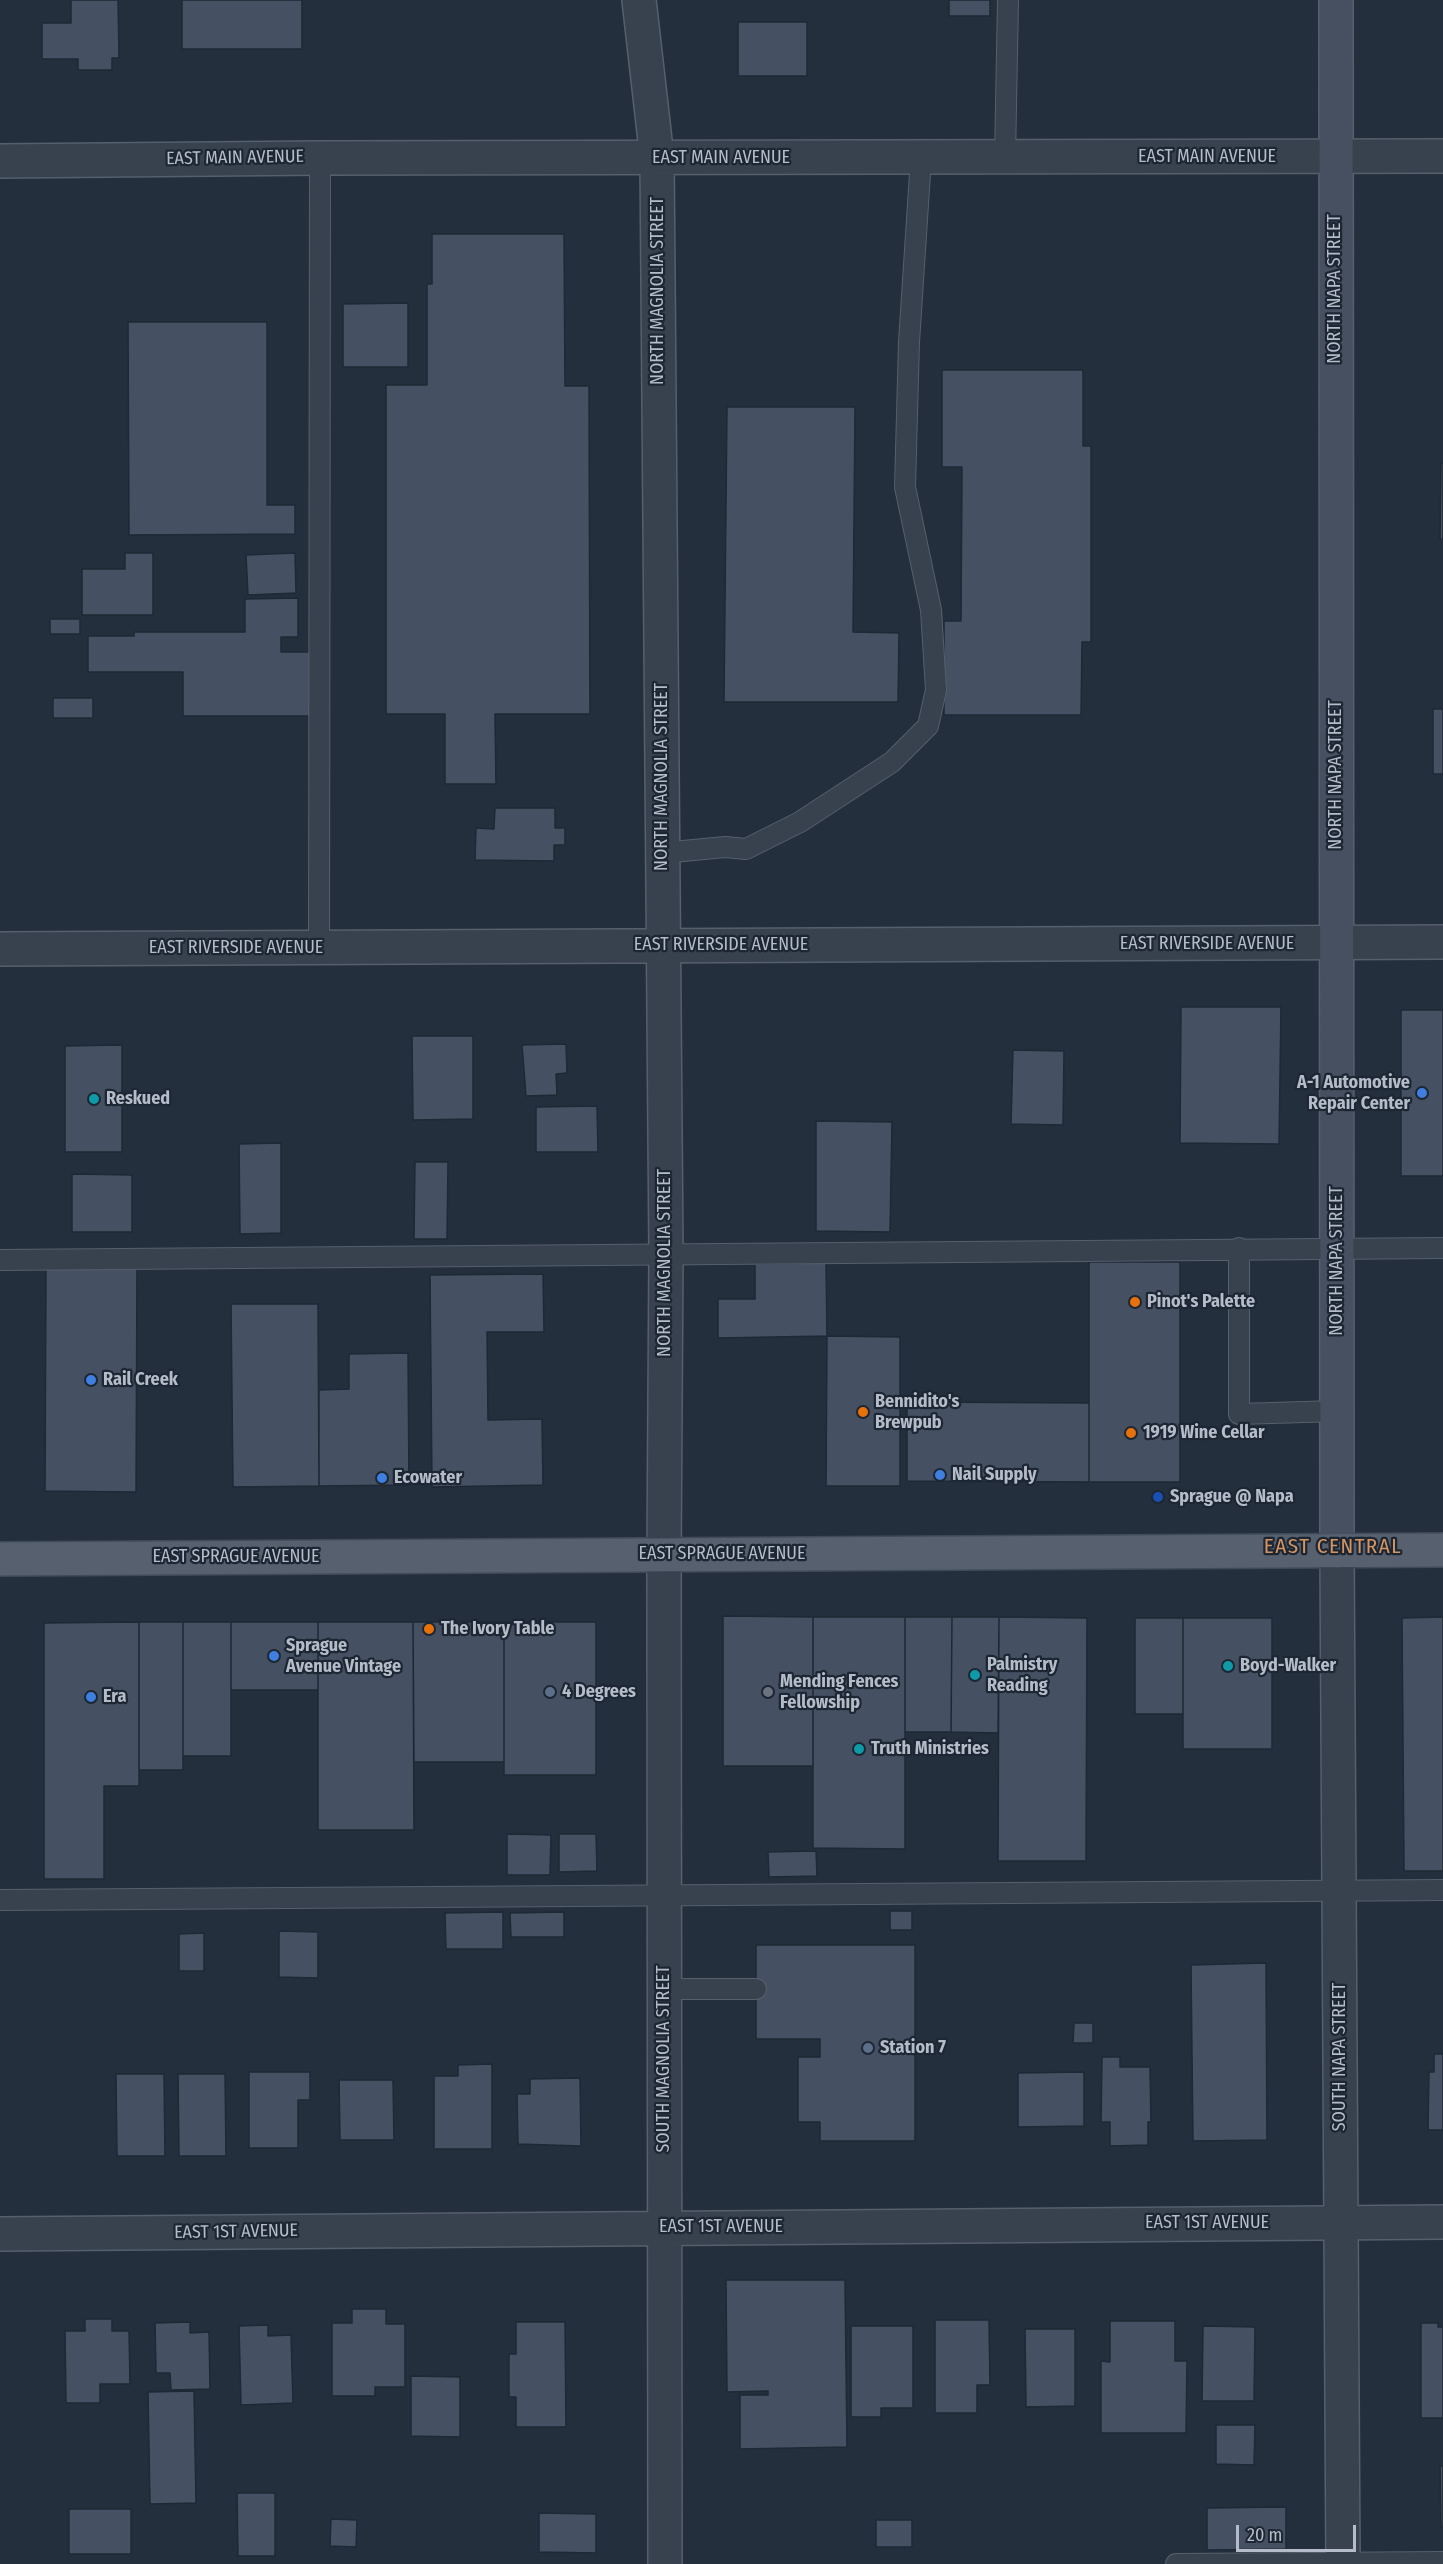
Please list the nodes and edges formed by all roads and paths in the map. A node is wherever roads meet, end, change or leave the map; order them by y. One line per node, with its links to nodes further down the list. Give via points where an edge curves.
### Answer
1 (639, 0): 7 (street, NORTH MAGNOLIA STREET)
2 (1008, 0): 9 (lane)
3 (1336, 0): 5 (main road, NORTH NAPA STREET)
4 (1443, 156): 5 (street, EAST MAIN AVENUE)
5 (1334, 157): 9 (street, EAST MAIN AVENUE); 13 (main road, NORTH NAPA STREET)
6 (320, 158): 7 (street, EAST MAIN AVENUE); 10 (street, EAST MAIN AVENUE); 15 (lane)
7 (657, 158): 8 (street, EAST MAIN AVENUE); 11 (street, NORTH MAGNOLIA STREET)
8 (921, 158): 9 (street, EAST MAIN AVENUE); 11 (lane, via 909,342 905,487 932,610 936,690 928,726 892,762 800,822 746,849)
9 (1005, 158)
10 (0, 161)
11 (662, 853): 14 (street, NORTH MAGNOLIA STREET)
12 (1443, 942): 13 (street, EAST RIVERSIDE AVENUE)
13 (1336, 943): 14 (street, EAST RIVERSIDE AVENUE); 18 (main road, NORTH NAPA STREET)
14 (663, 945): 15 (street, EAST RIVERSIDE AVENUE); 20 (street, NORTH MAGNOLIA STREET)
15 (319, 948): 16 (street, EAST RIVERSIDE AVENUE)
16 (0, 949)
17 (1239, 1248): 18 (lane); 20 (lane); 22 (lane, via 1239,1414)
18 (1337, 1248): 19 (lane); 22 (main road, NORTH NAPA STREET)
19 (1443, 1248)
20 (666, 1254): 21 (lane); 25 (street, NORTH MAGNOLIA STREET)
21 (0, 1260)
22 (1337, 1411): 24 (main road, NORTH NAPA STREET)
23 (1443, 1550): 24 (main road, EAST SPRAGUE AVENUE)
24 (1337, 1551): 25 (main road, EAST SPRAGUE AVENUE); 28 (street, SOUTH NAPA STREET)
25 (663, 1555): 26 (main road, EAST SPRAGUE AVENUE); 29 (street, SOUTH MAGNOLIA STREET)
26 (0, 1559)
27 (1443, 1890): 28 (lane)
28 (1339, 1892): 29 (lane); 33 (street, SOUTH NAPA STREET)
29 (664, 1895): 30 (lane); 31 (street, SOUTH MAGNOLIA STREET)
30 (0, 1900)
31 (664, 1989): 32 (lane); 35 (street, SOUTH MAGNOLIA STREET)
32 (756, 1989)
33 (1341, 2222): 34 (street, EAST 1ST AVENUE); 35 (street, EAST 1ST AVENUE); 38 (street, SOUTH NAPA STREET)
34 (1443, 2222)
35 (664, 2228): 36 (street, EAST 1ST AVENUE); 39 (street, SOUTH MAGNOLIA STREET)
36 (0, 2234)
37 (1443, 2562): 38 (lane)
38 (1343, 2563): 40 (lane)
39 (665, 2564)
40 (1176, 2564)

